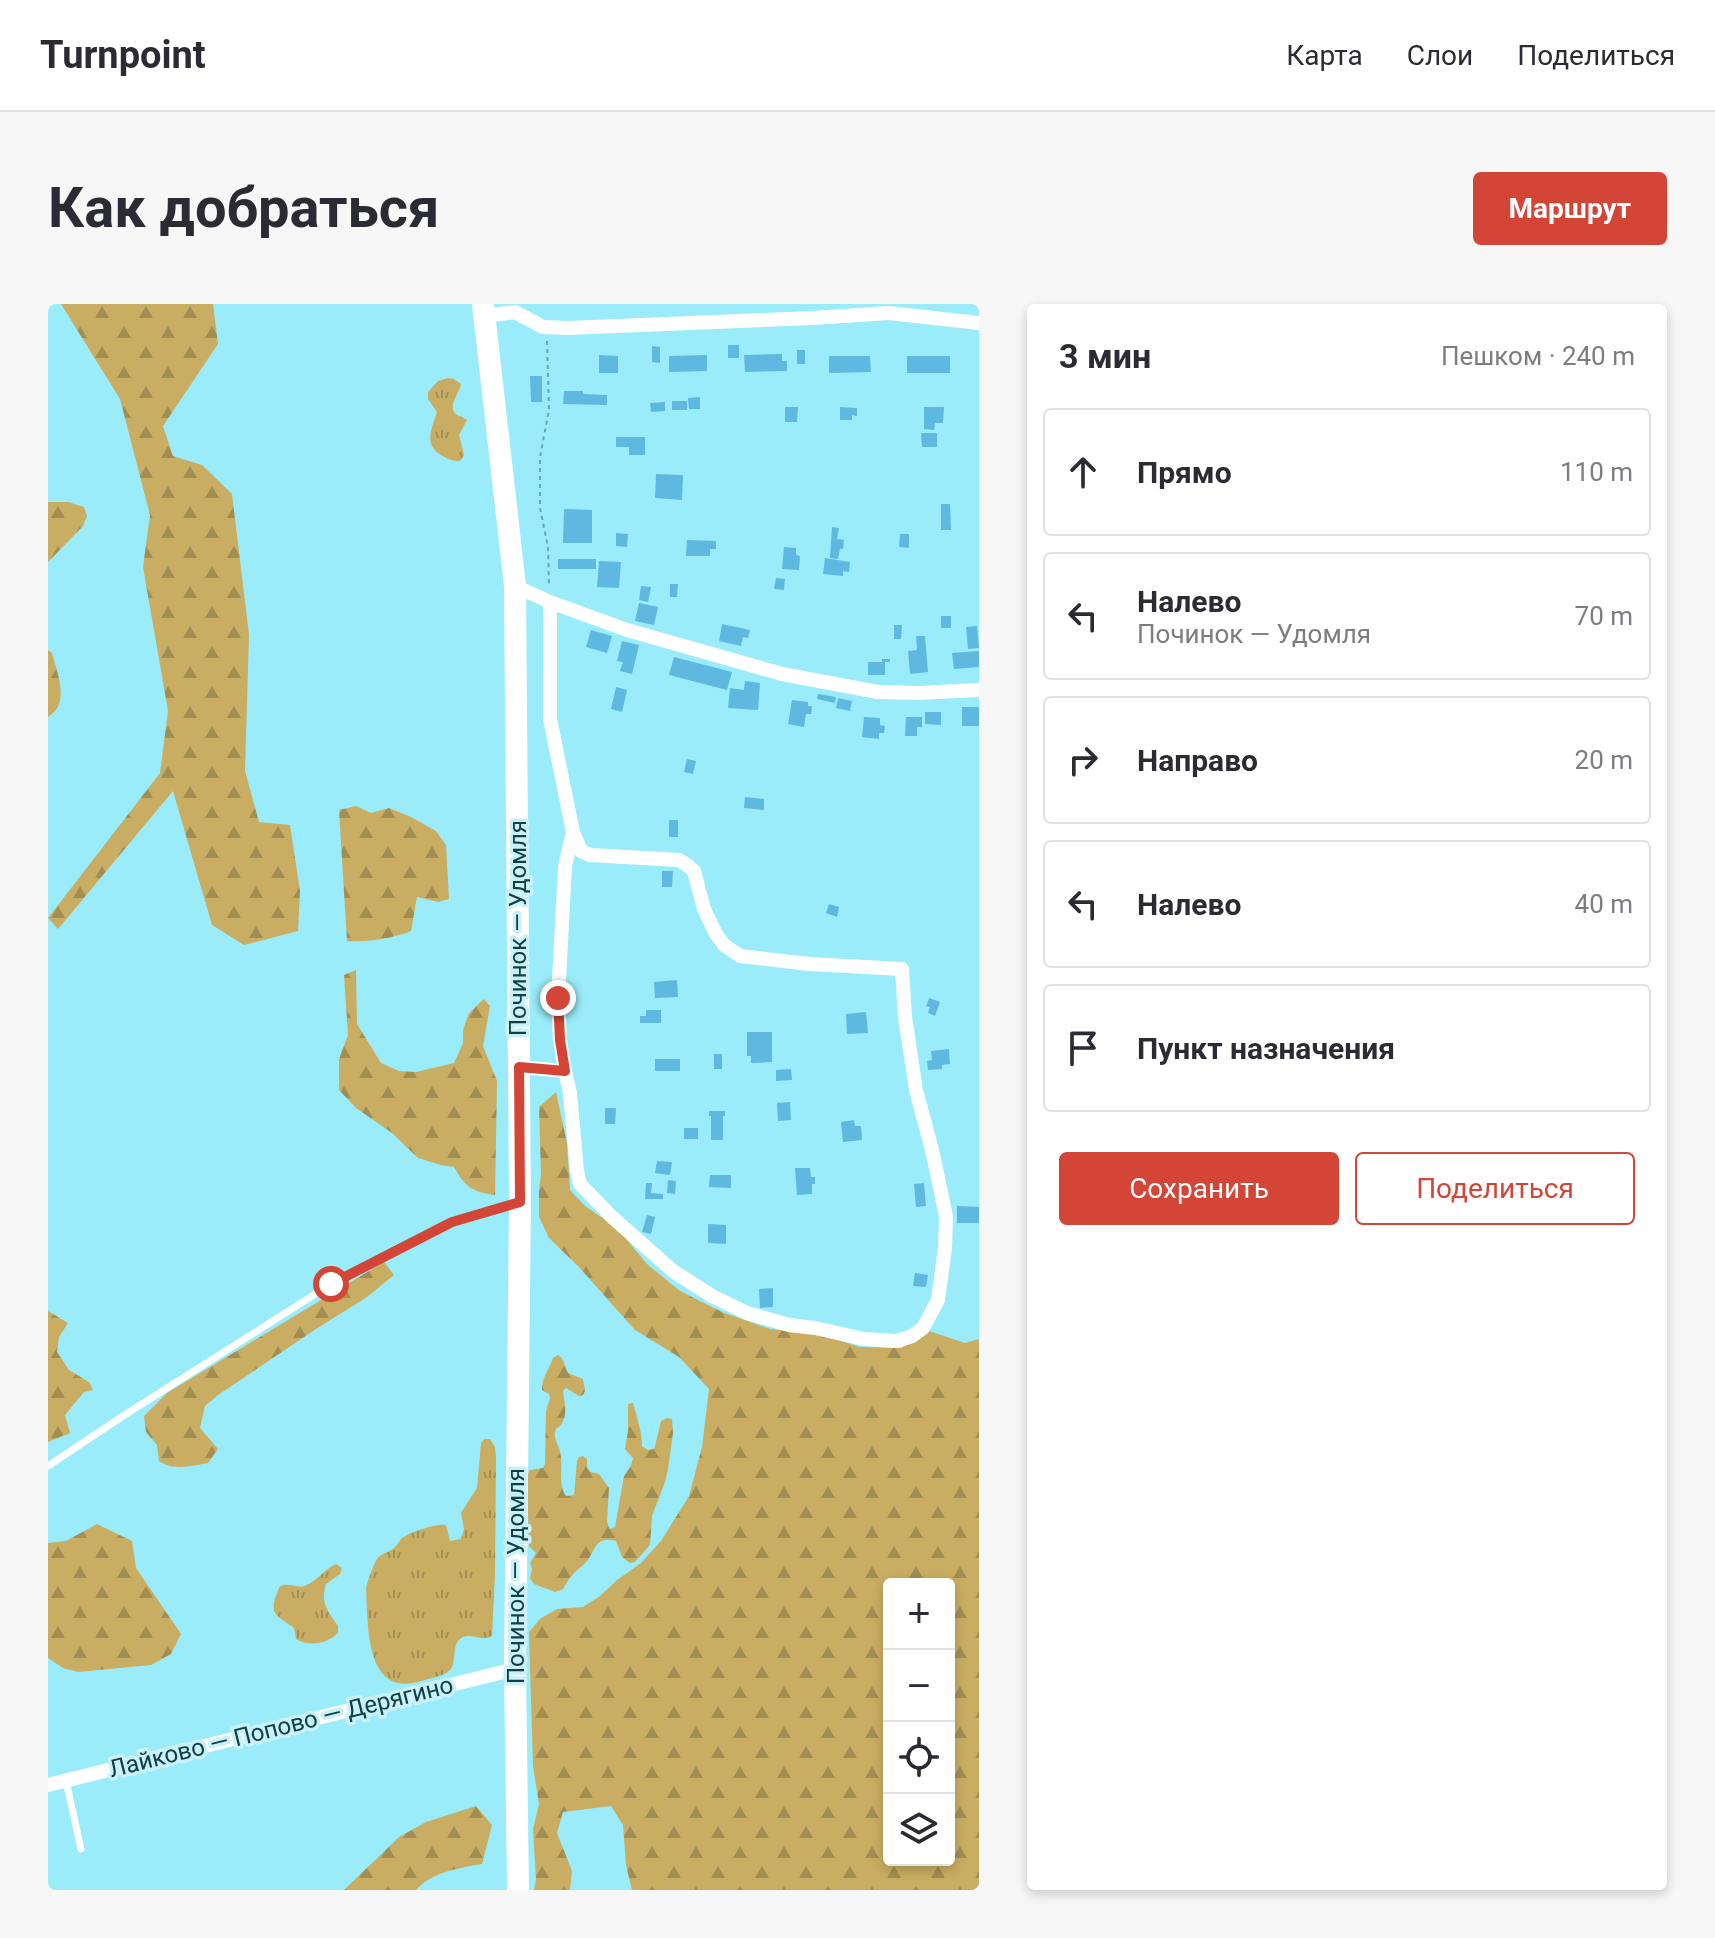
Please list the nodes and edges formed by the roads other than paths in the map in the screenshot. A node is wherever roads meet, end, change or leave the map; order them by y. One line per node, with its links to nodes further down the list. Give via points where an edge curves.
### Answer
1 (518, 308): 2 (street, via 543,327); 3 (street)
2 (901, 309): 4 (street)
3 (484, 310): 5 (main road, Починок — Удомля)
4 (979, 323)
5 (515, 586): 6 (street); 9 (main road, Починок — Удомля)
6 (550, 602): 7 (street, via 782,674 878,692); 8 (street, via 550,719)
7 (979, 690)
8 (573, 832): 10 (street, via 565,866 558,998); 10 (street, via 581,851 590,855 679,860 687,865 694,871 716,934 740,956 902,969 916,1090 946,1216 940,1291 923,1328 897,1341 789,1325 747,1313 673,1271 580,1184)
9 (519, 1067): 10 (street); 11 (main road, Починок — Удомля)
10 (565, 1071)
11 (520, 1202): 12 (lane, via 452,1222 331,1284); 13 (main road, Починок — Удомля)
12 (48, 1466)
13 (515, 1669): 14 (street, Лайково — Попово — Дерягино); 17 (main road, Починок — Удомля)
14 (66, 1781): 15 (street, Лайково — Попово — Дерягино); 16 (lane)
15 (48, 1785)
16 (81, 1849)
17 (518, 1890)

